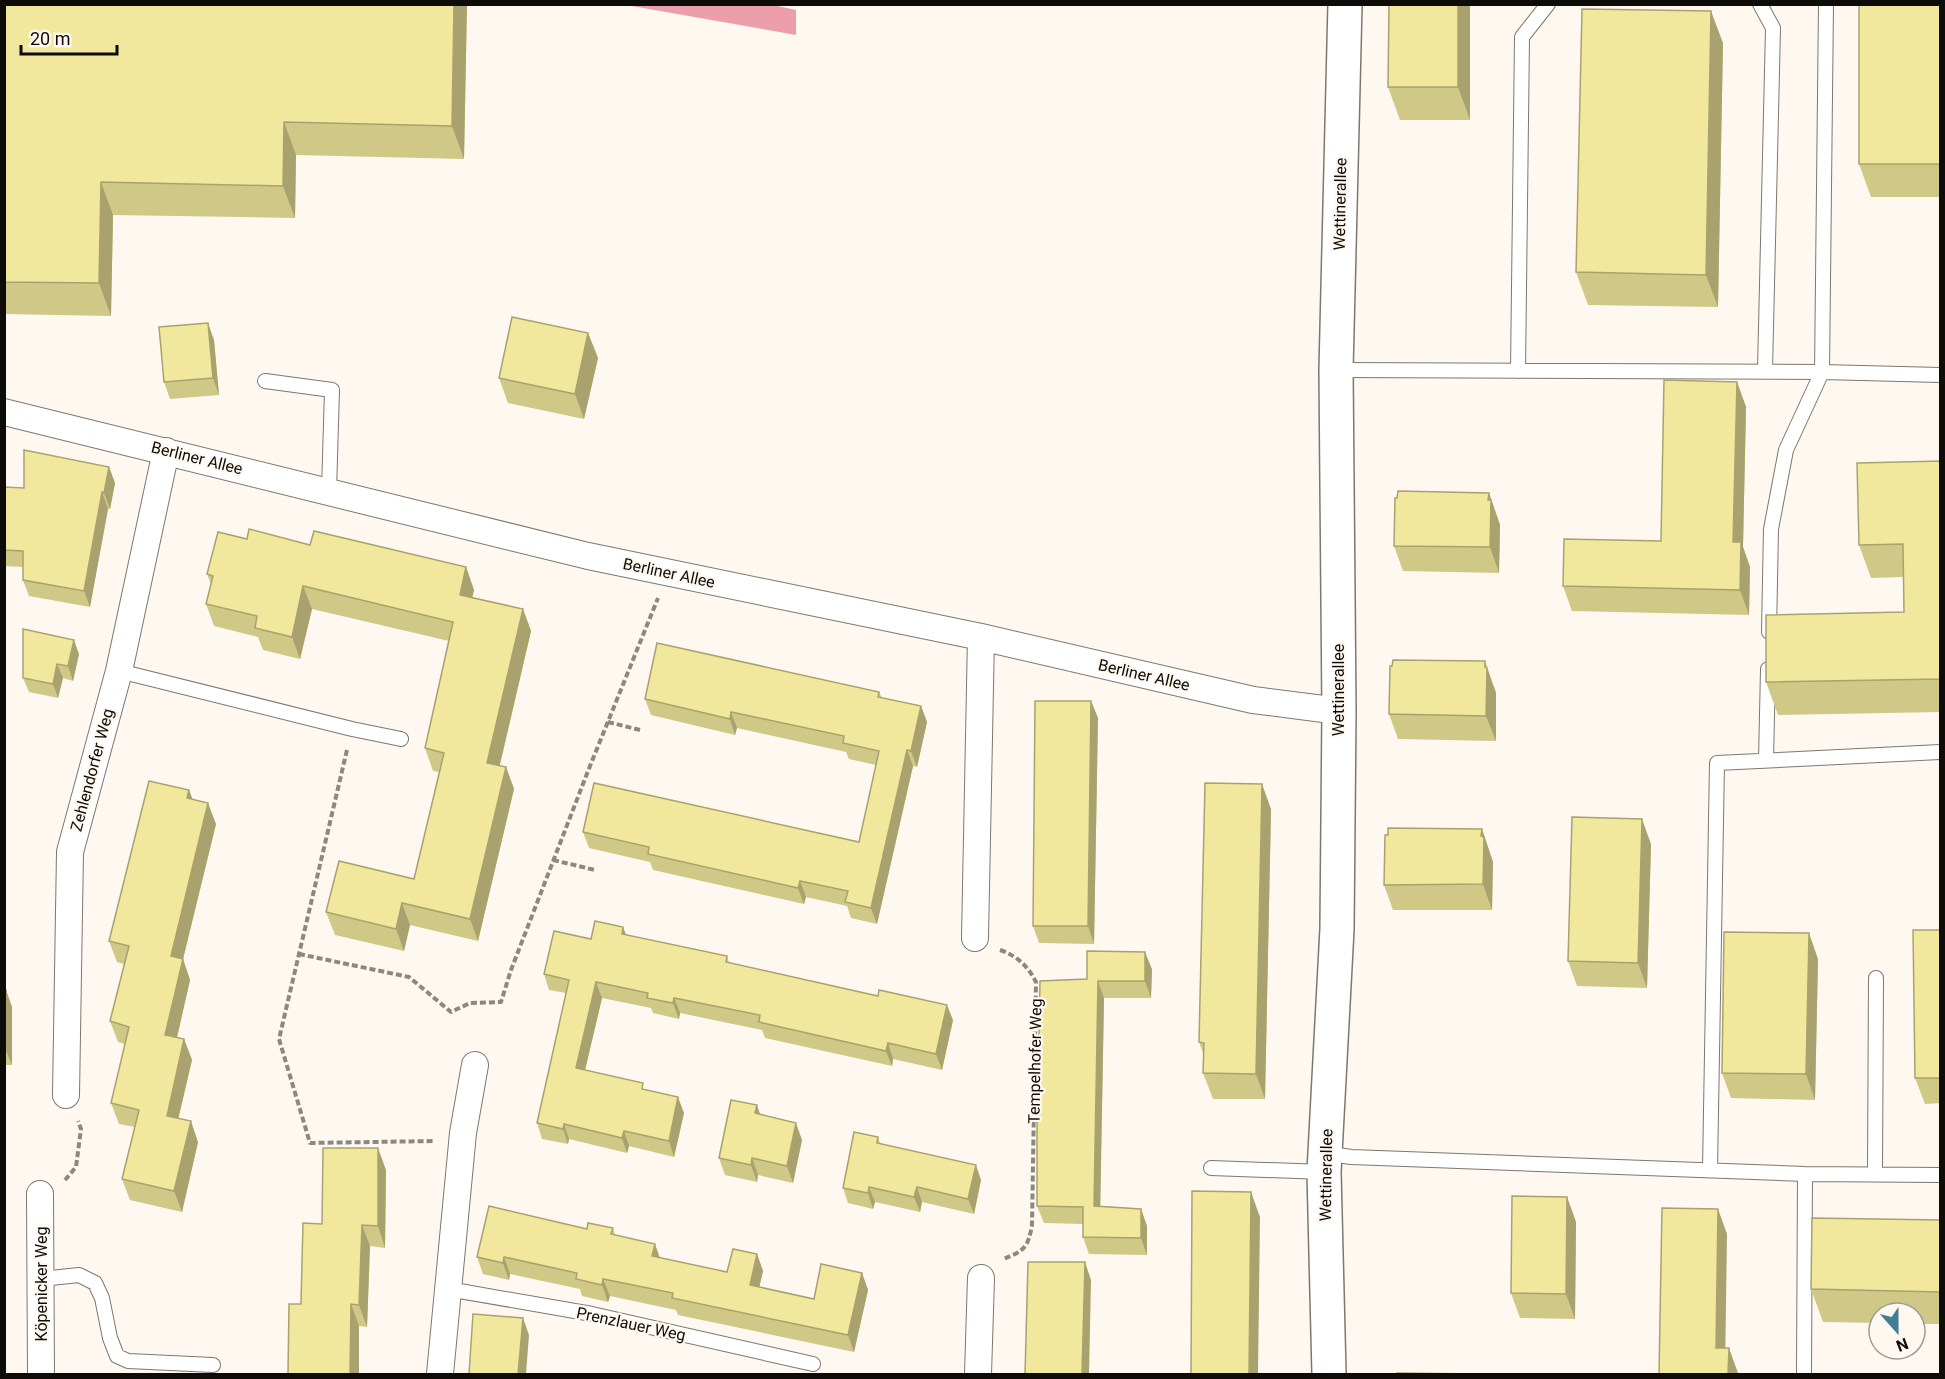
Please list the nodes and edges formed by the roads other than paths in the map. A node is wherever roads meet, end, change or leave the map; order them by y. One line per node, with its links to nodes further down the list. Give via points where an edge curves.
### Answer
1 (1345, 4): 5 (street, Wettinerallee)
2 (1548, 4): 7 (lane, via 1522,37)
3 (1760, 4): 6 (lane, via 1773,27)
4 (1826, 4): 8 (lane)
5 (1336, 370): 7 (lane); 16 (street, Wettinerallee)
6 (1765, 370): 7 (lane); 8 (lane)
7 (1518, 371)
8 (1822, 372): 9 (lane); 19 (lane, via 1786,450 1771,529)
9 (1941, 375)
10 (265, 381): 13 (lane, via 332,390)
11 (4, 412): 12 (street, Berliner Allee)
12 (166, 450): 13 (street, Berliner Allee); 15 (street, Zehlendorfer Weg)
13 (329, 491): 14 (street, Berliner Allee, via 588,556)
14 (981, 636): 16 (street, Berliner Allee, via 1253,700); 20 (street)
15 (119, 671): 17 (lane); 23 (street, Zehlendorfer Weg, via 70,852)
16 (1339, 711): 24 (street, Wettinerallee, via 1336,929)
17 (401, 739)
18 (1941, 752): 19 (lane)
19 (1766, 760): 26 (lane, via 1717,763)
20 (975, 938)
21 (1876, 978): 27 (lane)
22 (475, 1065): 33 (street, via 462,1140)
23 (66, 1095)
24 (1325, 1162): 25 (lane); 26 (lane, via 1351,1157); 39 (street, Wettinerallee)
25 (1212, 1168)
26 (1710, 1170): 28 (lane)
27 (1875, 1173): 28 (lane); 29 (lane)
28 (1805, 1174): 40 (lane)
29 (1941, 1175)
30 (40, 1194): 32 (street, Köpenicker Weg)
31 (981, 1278): 38 (street)
32 (41, 1279): 35 (lane, via 79,1275 95,1283 117,1356 128,1361); 36 (street, Köpenicker Weg)
33 (448, 1289): 34 (lane, Prenzlauer Weg, via 592,1314); 37 (street)
34 (813, 1364)
35 (213, 1365)
36 (41, 1374)
37 (440, 1374)
38 (978, 1374)
39 (1329, 1374)
40 (1804, 1374)

